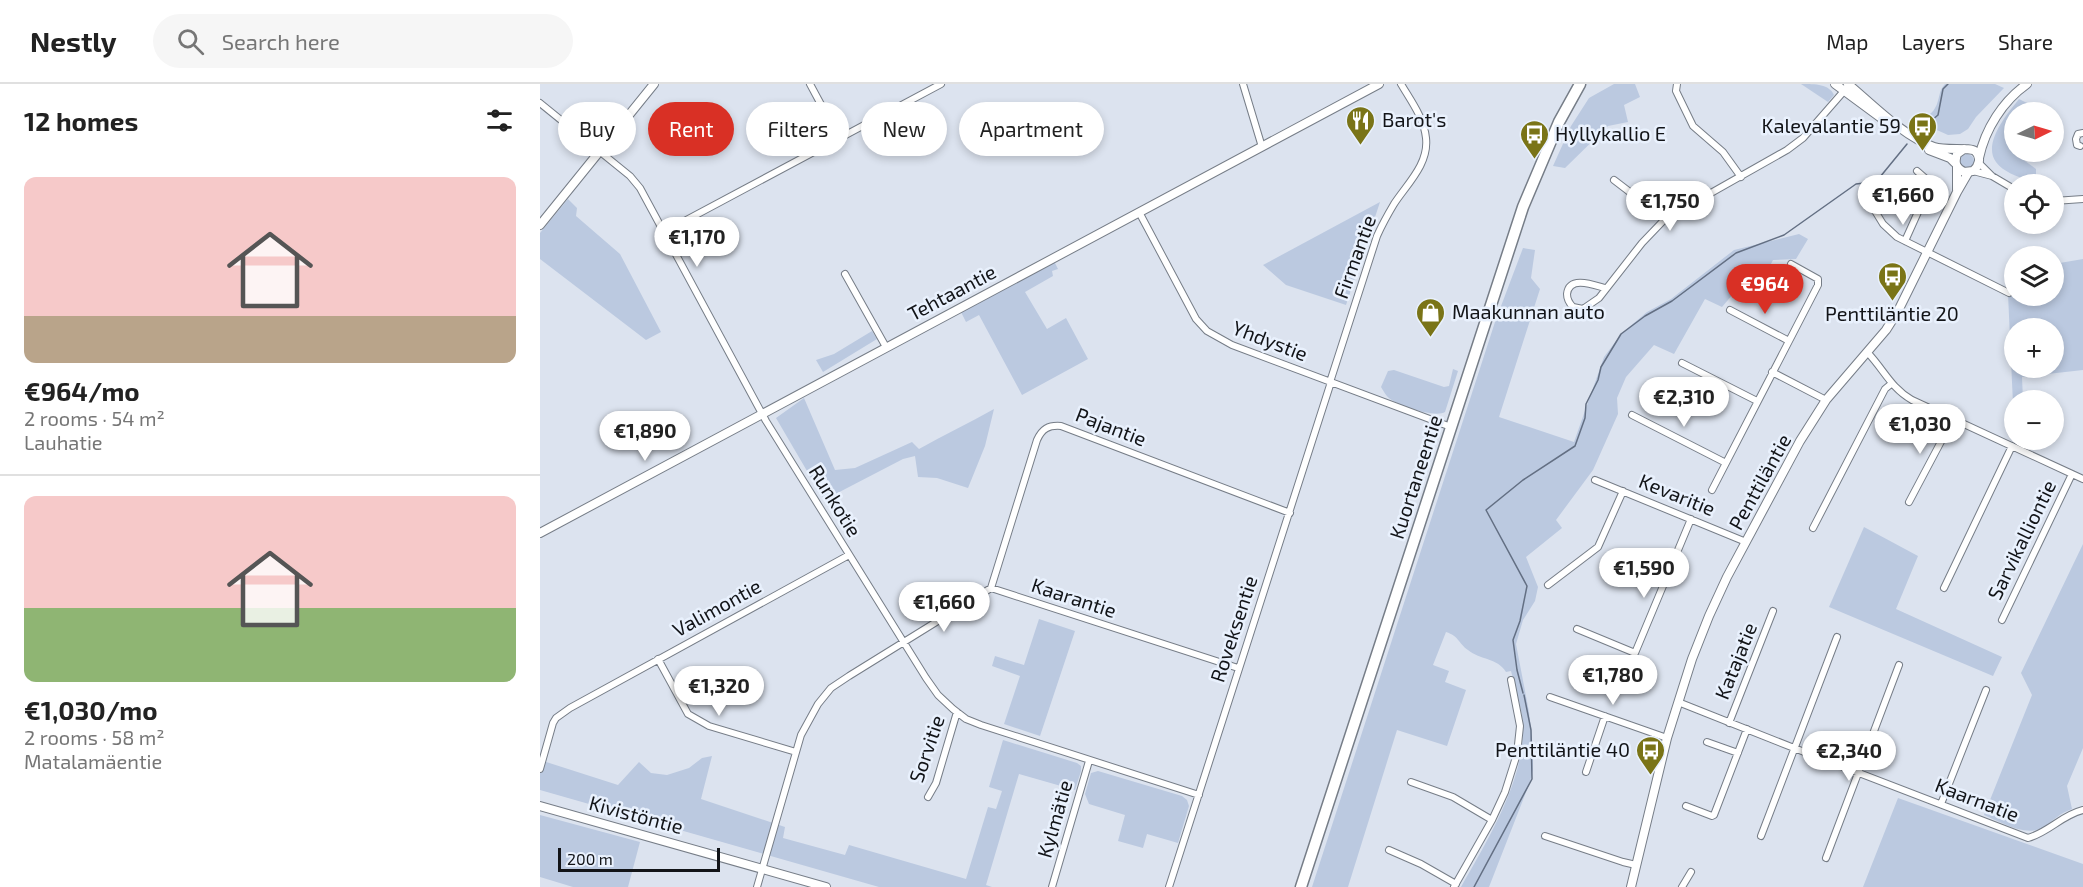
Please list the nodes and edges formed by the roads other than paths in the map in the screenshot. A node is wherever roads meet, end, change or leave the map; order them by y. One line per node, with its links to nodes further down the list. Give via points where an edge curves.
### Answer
1 (654, 84): 14 (street)
2 (810, 84): 12 (street)
3 (939, 84): 16 (street)
4 (1243, 84): 20 (street)
5 (1379, 84): 20 (street, Tehtaantie)
6 (1401, 84): 53 (street, Firmantie, via 1423,125 1425,152 1377,236)
7 (1580, 84): 60 (highway, Kuortaneentie, via 1559,122 1523,207)
8 (1677, 84): 30 (street, via 1676,91 1693,126 1723,152)
9 (1835, 84): 11 (main road)
10 (2027, 84): 18 (main road, via 2007,102)
11 (1848, 86): 21 (main road, via 1924,142 1948,150); 26 (main road, via 1924,148 1946,156); 30 (street, via 1803,138)
12 (820, 102)
13 (540, 103): 15 (street, Runkotie)
14 (636, 106)
15 (558, 118)
16 (849, 133)
17 (2083, 133): 19 (street, via 2076,139)
18 (1986, 135): 21 (main road); 25 (main road)
19 (2080, 146)
20 (1262, 147): 37 (street, Tehtaantie)
21 (1966, 149): 25 (main road, via 1973,150); 26 (main road, via 1957,154)
22 (595, 156): 39 (street)
23 (605, 156): 40 (street, Runkotie, via 640,188)
24 (805, 156): 40 (street)
25 (1979, 160): 28 (main road); 29 (street)
26 (1956, 165): 28 (main road); 33 (street, Penttiläntie)
27 (1917, 171): 41 (street, via 1926,178 1927,192)
28 (1971, 172): 29 (street); 33 (street, Penttiläntie)
29 (1992, 176): 32 (street)
30 (1741, 177): 38 (street)
31 (1614, 180): 38 (street)
32 (2004, 183)
33 (1957, 192): 42 (street, Penttiläntie)
34 (2083, 199): 35 (street)
35 (2064, 200)
36 (1872, 206): 41 (street, via 1889,230)
37 (1139, 213): 49 (street, Tehtaantie); 53 (street, Yhdystie, via 1186,302 1206,331 1232,345)
38 (1665, 219): 45 (street)
39 (540, 225)
40 (664, 232): 57 (street, Runkotie)
41 (1905, 241): 42 (street)
42 (1927, 253): 46 (street); 50 (street, Penttiläntie, via 1898,311)
43 (1791, 264): 48 (street, via 1818,279 1818,285)
44 (845, 274): 49 (street)
45 (1605, 288): 45 (street, via 1578,282 1567,291 1567,298 1573,307 1583,309 1599,298)
46 (2004, 291)
47 (1730, 310): 48 (street)
48 (1789, 341): 52 (street)
49 (886, 346): 57 (street, Tehtaantie)
50 (1868, 353): 54 (street); 55 (street, Penttiläntie)
51 (1682, 363): 56 (street)
52 (1772, 372): 55 (street); 56 (street)
53 (1331, 382): 60 (street, Yhdystie); 71 (street, Roveksentie)
54 (1891, 384): 59 (street, via 1899,393); 73 (street)
55 (1826, 400): 75 (street, Penttiläntie)
56 (1757, 401): 64 (street)
57 (762, 413): 74 (street, Tehtaantie); 76 (street, Runkotie)
58 (1632, 415): 64 (street)
59 (1953, 419): 61 (street); 70 (street)
60 (1451, 427): 125 (highway, Kuortaneentie)
61 (2004, 442)
62 (2010, 450): 79 (street)
63 (2021, 450): 65 (street)
64 (1724, 462): 68 (street)
65 (2072, 474): 66 (street); 81 (street, Sarvikalliontie)
66 (2083, 479)
67 (1595, 480): 69 (street, Kevaritie)
68 (1712, 490)
69 (1623, 492): 72 (street, Kevaritie); 77 (street, via 1598,547)
70 (1909, 502)
71 (1290, 513): 78 (street, Pajantie, via 1061,426 1047,427 1037,440); 87 (street, Roveksentie)
72 (1691, 519): 75 (street, Kevaritie); 82 (street, via 1635,653)
73 (1813, 528)
74 (540, 533)
75 (1746, 542): 91 (street, Penttiläntie, via 1709,616)
76 (849, 555): 84 (street, Runkotie); 85 (street, Valimontie)
77 (1548, 585)
78 (991, 588): 84 (street); 87 (street, Kaarantie)
79 (1944, 588)
80 (1773, 611): 94 (street, Katajatie)
81 (2002, 620)
82 (1578, 629)
83 (1837, 638): 98 (street)
84 (904, 643): 92 (street, Runkotie, via 938,694); 99 (street, via 831,688 808,719)
85 (658, 659): 99 (street, via 688,714 697,721); 102 (street, Valimontie, via 556,718)
86 (1899, 665): 104 (street)
87 (1238, 668): 106 (street, Roveksentie)
88 (1511, 680): 112 (street, via 1520,740 1505,792)
89 (1986, 690): 108 (street)
90 (1550, 697): 93 (street)
91 (1678, 702): 94 (street, Kaarnatie); 96 (street, Penttiläntie)
92 (957, 712): 101 (street, Runkotie, via 981,725); 107 (street, Sorvitie, via 936,783)
93 (1605, 716): 96 (street); 103 (street)
94 (1729, 723): 95 (street, Kaarnatie)
95 (1747, 729): 98 (street, Kaarnatie); 100 (street)
96 (1667, 738): 117 (street, Penttiläntie)
97 (1707, 742): 100 (street)
98 (1794, 748): 104 (street, Kaarnatie); 114 (street)
99 (796, 752): 118 (street)
100 (1738, 753): 110 (street, via 1714,815)
101 (1089, 761): 106 (street, Runkotie); 123 (street, Kylmätie)
102 (540, 770)
103 (1586, 772)
104 (1858, 772): 108 (street, Kaarnatie); 116 (street)
105 (1411, 782): 112 (street, via 1453,797)
106 (1198, 795): 124 (street, Roveksentie)
107 (928, 797)
108 (1941, 804): 111 (street, Kaarnatie, via 2028,838 2070,813)
109 (540, 806): 118 (main road, Kivistöntie)
110 (1686, 806)
111 (2083, 810)
112 (1492, 820): 120 (street)
113 (1545, 836): 117 (street)
114 (1761, 836)
115 (1389, 850): 120 (street, via 1421,864)
116 (1826, 858)
117 (1636, 865): 126 (street, Penttiläntie)
118 (762, 869): 121 (street); 122 (main road, Kivistöntie)
119 (1691, 872): 127 (street)
120 (1455, 886)
121 (757, 887)
122 (826, 887)
123 (1052, 887)
124 (1169, 887)
125 (1300, 887)
126 (1631, 887)
127 (1682, 887)

